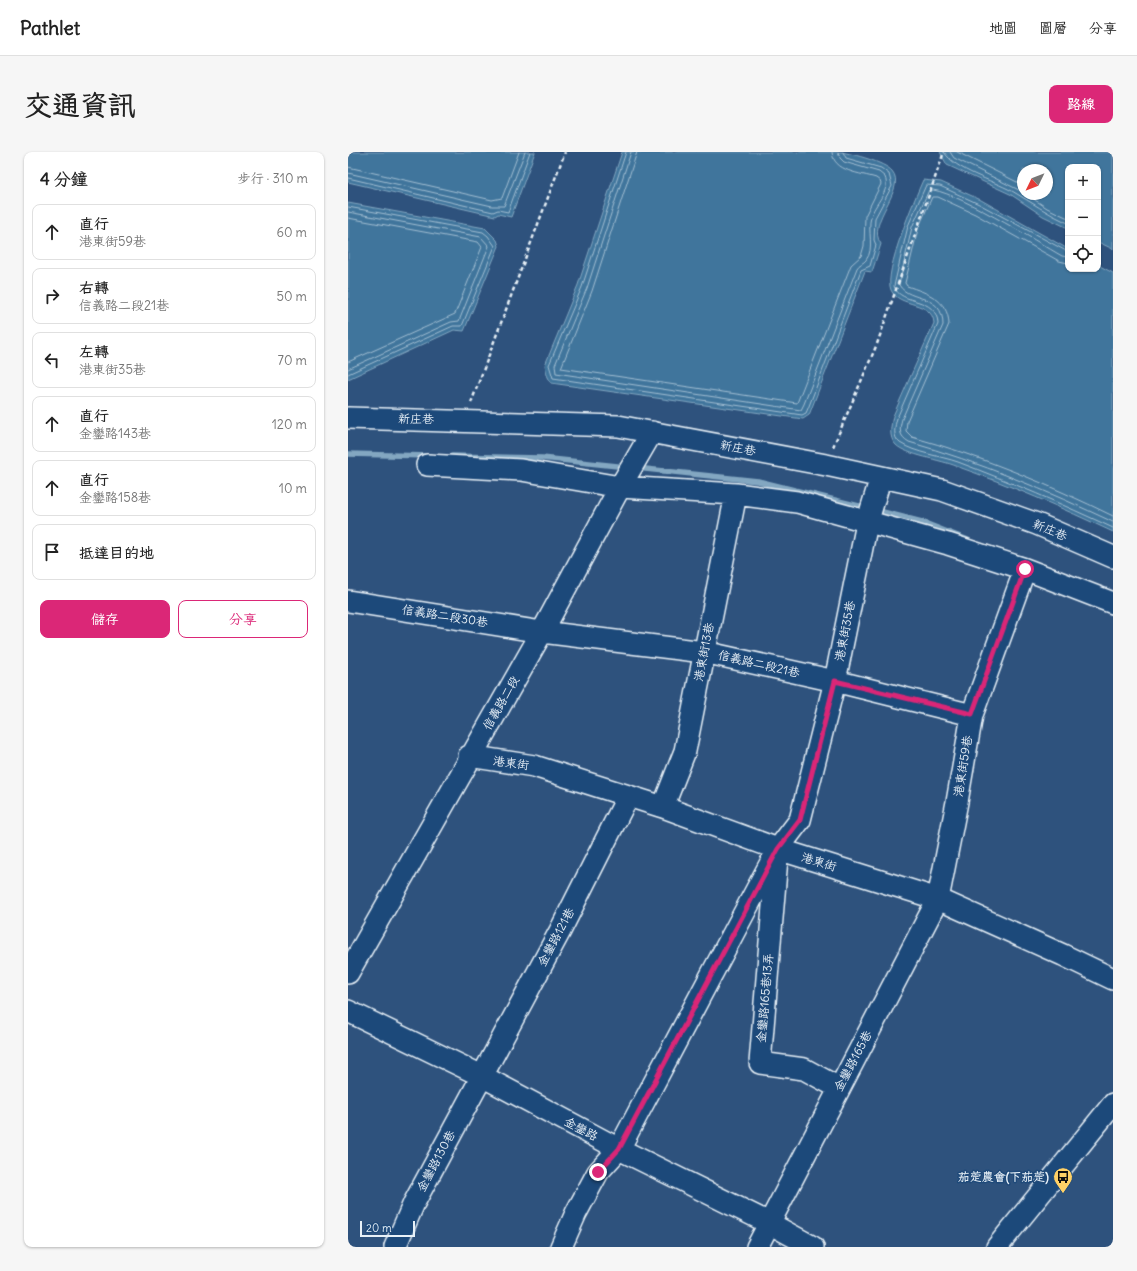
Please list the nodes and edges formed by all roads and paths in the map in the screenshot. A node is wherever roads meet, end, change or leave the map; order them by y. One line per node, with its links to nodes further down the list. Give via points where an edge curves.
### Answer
1 (564, 152): 4 (path, via 469,407)
2 (944, 152): 7 (path, via 877,344)
3 (348, 418): 4 (street, 新庄巷)
4 (468, 420): 5 (street, 新庄巷, via 618,426)
5 (652, 432): 7 (street, 新庄巷); 9 (street, 信義路二段)
6 (427, 465): 9 (street, via 521,470)
7 (826, 465): 8 (street, 新庄巷)
8 (881, 477): 11 (street, 港東街35巷); 12 (street, 新庄巷, via 942,490 1037,524)
9 (620, 487): 10 (street); 16 (street, 信義路二段)
10 (736, 494): 11 (street, via 797,502); 17 (street, 港東街13巷)
11 (867, 523): 13 (street, via 948,544); 18 (street, 港東街35巷)
12 (1113, 557)
13 (1025, 569): 15 (street); 19 (street, 港東街59巷)
14 (348, 601): 16 (street, 信義路二段30巷)
15 (1113, 602)
16 (542, 632): 17 (street, 信義路二段21巷); 20 (street, 信義路二段)
17 (704, 652): 18 (street, 信義路二段21巷); 22 (street, 港東街13巷, via 685,751)
18 (835, 681): 19 (street, 信義路二段21巷); 23 (street, 港東街35巷, via 800,820)
19 (972, 714): 24 (street, 港東街59巷)
20 (469, 756): 21 (street, 港東街, via 534,766); 25 (street, 信義路二段)
21 (628, 796): 22 (street, 港東街); 28 (street, 金鑾路121巷, via 560,931)
22 (663, 807): 23 (street, 港東街)
23 (778, 849): 24 (street, 港東街); 29 (street, 金鑾路165巷13弄, via 760,1063 804,1069); 31 (street, 港東街35巷)
24 (938, 899): 26 (street, 港東街); 29 (street, 金鑾路165巷)
25 (348, 973)
26 (1113, 979)
27 (348, 1011): 28 (street, 金鑾路)
28 (482, 1076): 31 (street, 金鑾路); 33 (street, 金鑾路130巷, via 414,1203)
29 (840, 1088): 32 (street, 金鑾路165巷)
30 (1113, 1104): 37 (street)
31 (619, 1149): 32 (street, 金鑾路); 34 (street, 港東街35巷, via 598,1172)
32 (769, 1223): 35 (street, 金鑾路165巷); 36 (street, 金鑾路)
33 (395, 1247)
34 (561, 1247)
35 (757, 1247)
36 (813, 1247)
37 (997, 1247)

